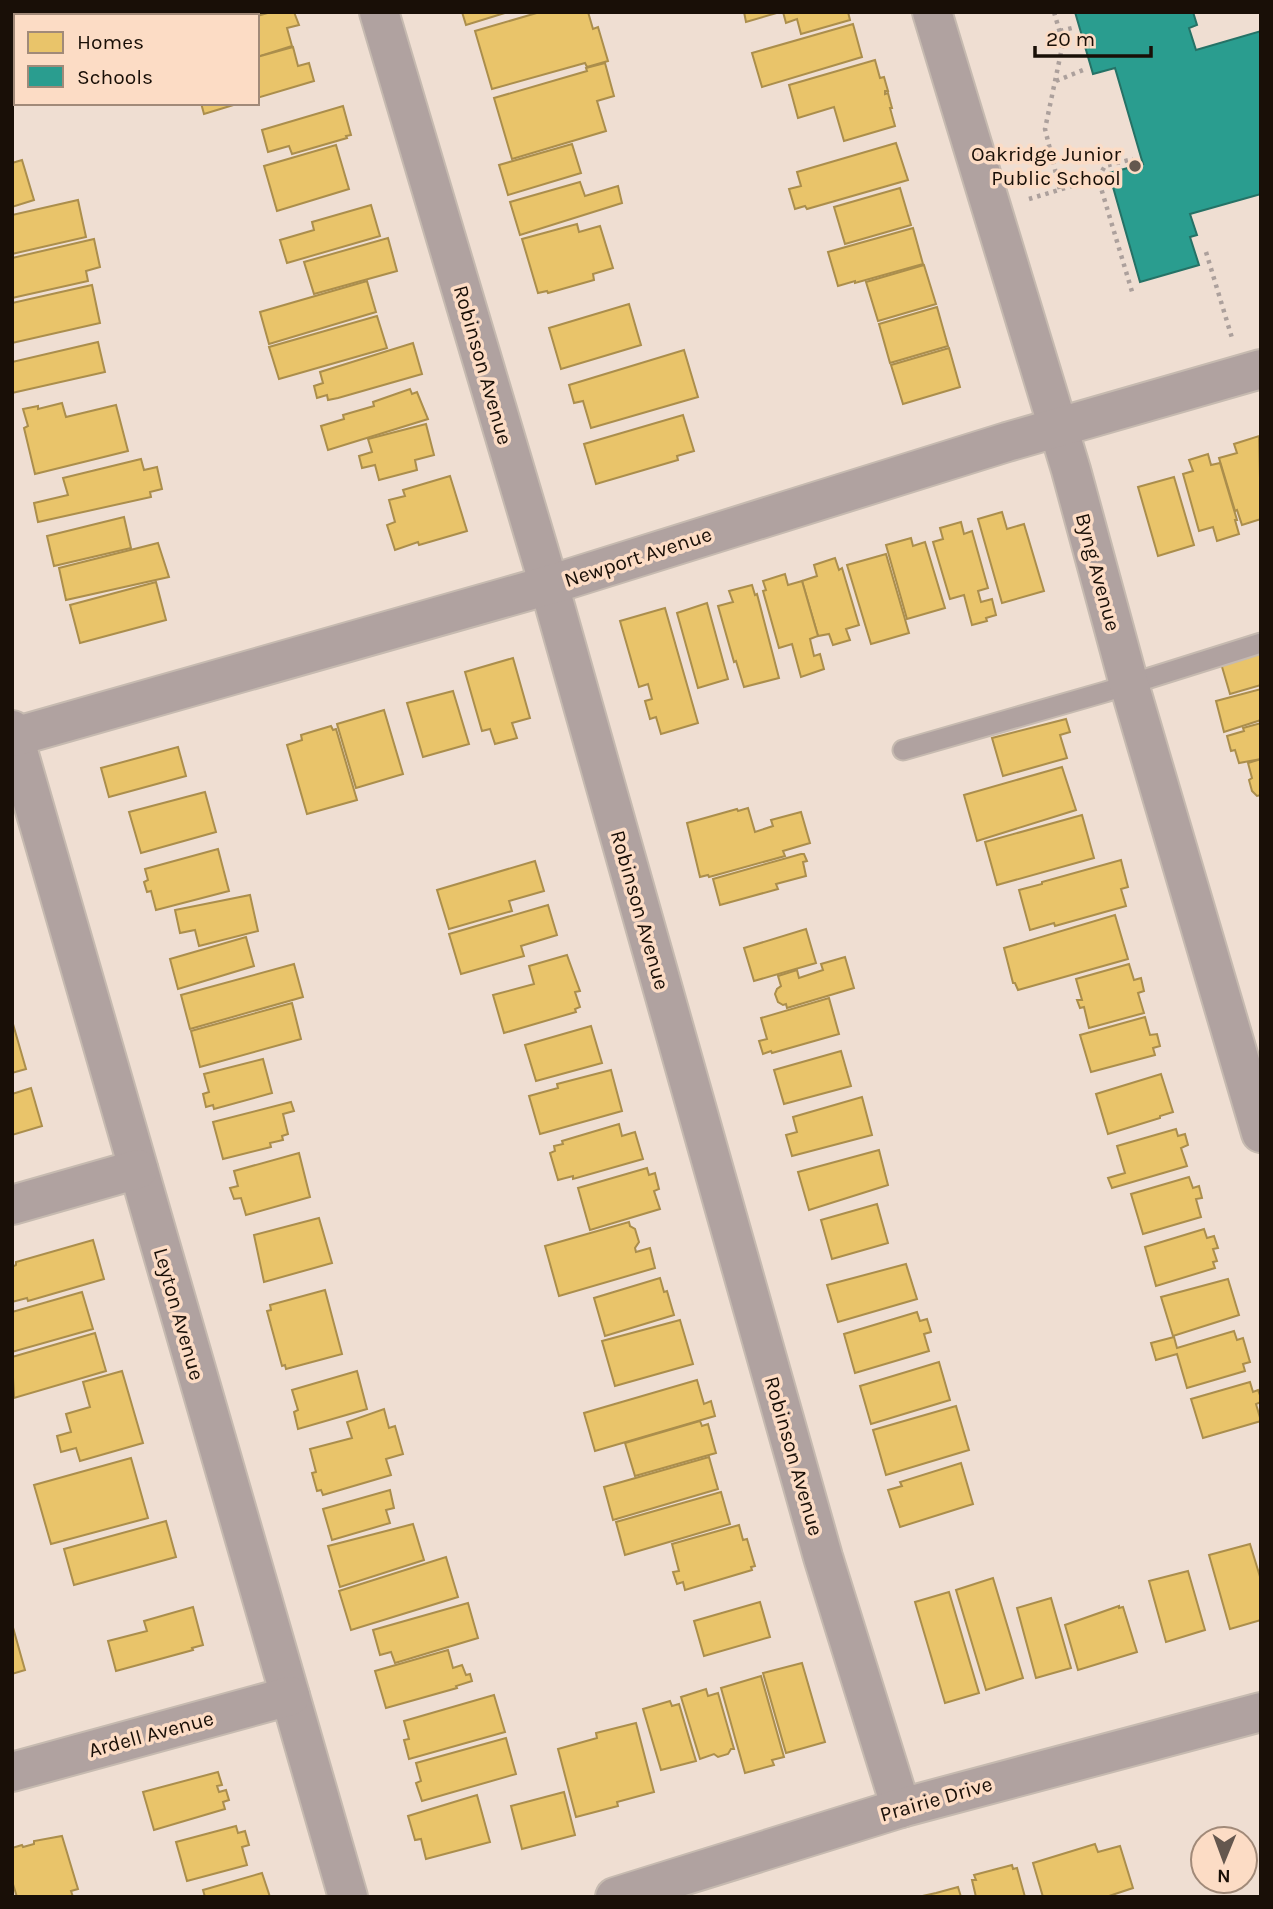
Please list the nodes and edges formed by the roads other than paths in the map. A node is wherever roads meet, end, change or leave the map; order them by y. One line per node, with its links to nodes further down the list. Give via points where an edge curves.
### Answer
1 (379, 12): 5 (street, Robinson Avenue)
2 (932, 12): 4 (street, Byng Avenue)
3 (1252, 372): 4 (street, Newport Avenue)
4 (1058, 429): 5 (street, Newport Avenue); 7 (street, Byng Avenue)
5 (549, 585): 8 (street, Newport Avenue); 16 (street, Robinson Avenue, via 819,1544)
6 (1261, 643): 7 (lane)
7 (1129, 684): 9 (lane); 10 (street, Byng Avenue)
8 (13, 734): 11 (street, Leyton Avenue)
9 (903, 750)
10 (1261, 1133)
11 (138, 1169): 12 (street); 13 (street, Leyton Avenue)
12 (12, 1205)
13 (289, 1696): 15 (street, Ardell Avenue); 17 (street, Leyton Avenue)
14 (1261, 1712): 16 (street, Prairie Drive)
15 (12, 1772)
16 (901, 1808): 18 (street, Prairie Drive)
17 (348, 1897)
18 (615, 1897)

